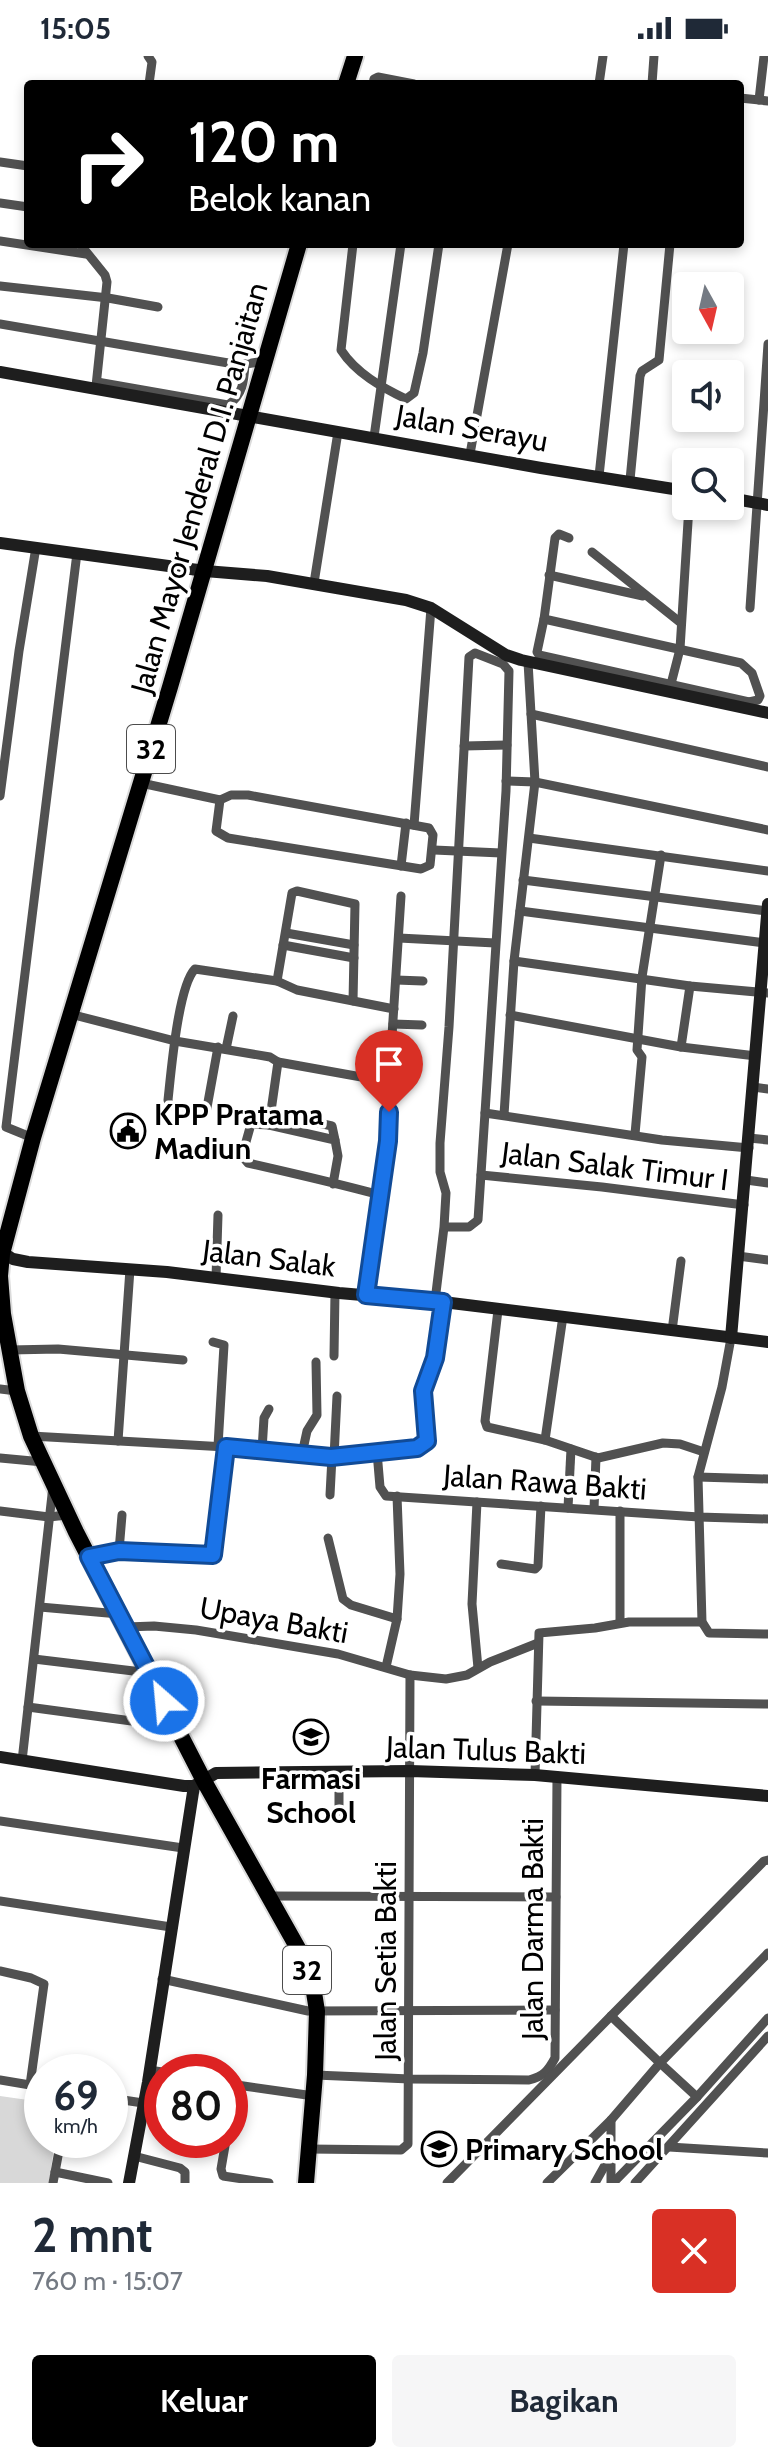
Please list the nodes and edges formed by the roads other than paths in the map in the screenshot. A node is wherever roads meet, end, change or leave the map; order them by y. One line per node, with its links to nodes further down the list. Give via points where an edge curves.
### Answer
1 (148, 56): 6 (street)
2 (355, 56): 7 (highway)
3 (603, 56): 10 (street)
4 (654, 56): 11 (street)
5 (764, 56): 13 (street)
6 (150, 80)
7 (347, 80)
8 (374, 80): 9 (street)
9 (393, 80)
10 (600, 80)
11 (652, 80)
12 (744, 98): 13 (street)
13 (764, 100)
14 (0, 162): 15 (street)
15 (24, 165)
16 (0, 203): 17 (street)
17 (24, 206)
18 (0, 241): 19 (street)
19 (24, 245)
20 (46, 248): 29 (street)
21 (82, 248): 29 (street)
22 (298, 248): 36 (highway, Jalan Mayor Jenderal D.I. Panjaitan / 32)
23 (353, 248): 40 (street, via 341,350)
24 (400, 248): 40 (street)
25 (438, 248): 40 (street, via 414,393 406,399)
26 (507, 248): 44 (street)
27 (624, 248): 45 (street)
28 (670, 248): 46 (street, via 659,360 640,376)
29 (86, 254): 31 (street, via 106,277)
30 (0, 286): 31 (street)
31 (108, 298): 32 (street); 34 (street)
32 (158, 307)
33 (0, 324): 34 (street)
34 (102, 341): 37 (street); 39 (street)
35 (768, 344): 48 (street)
36 (264, 361): 37 (street); 41 (highway, Jalan Mayor Jenderal D.I. Panjaitan / 32)
37 (245, 364): 39 (street, via 242,388 228,405)
38 (0, 372): 39 (street, Jalan Serayu)
39 (96, 386): 41 (street, Jalan Serayu)
40 (381, 387): 43 (street)
41 (248, 416): 42 (street, Jalan Serayu); 55 (highway, Jalan Mayor Jenderal D.I. Panjaitan / 32)
42 (338, 432): 43 (street, Jalan Serayu); 57 (street)
43 (374, 437): 44 (street, Jalan Serayu)
44 (470, 454): 45 (street, Jalan Serayu)
45 (599, 476): 46 (street, Jalan Serayu)
46 (630, 480): 47 (street, Jalan Serayu)
47 (672, 488)
48 (762, 504): 60 (street)
49 (688, 520): 61 (street)
50 (569, 538): 56 (street, via 556,535)
51 (0, 543): 52 (street)
52 (36, 547): 54 (street); 74 (street)
53 (592, 552): 58 (street)
54 (77, 553): 55 (street); 128 (street, via 6,1127)
55 (205, 571): 57 (street); 73 (highway, Jalan Mayor Jenderal D.I. Panjaitan / 32)
56 (549, 575): 58 (street); 62 (street)
57 (314, 583): 59 (street)
58 (646, 596): 61 (street)
59 (431, 608): 64 (street, via 506,655); 76 (street)
60 (750, 608)
61 (682, 617): 63 (street)
62 (544, 619): 63 (street); 65 (street, via 539,655)
63 (680, 649): 65 (street); 65 (street, via 745,665 760,696 749,702)
64 (528, 662): 66 (street); 67 (street)
65 (671, 684)
66 (768, 713)
67 (531, 714): 70 (street); 72 (street)
68 (507, 745): 69 (street); 69 (street, via 509,671 475,653 469,657); 71 (street)
69 (464, 746): 80 (street)
70 (768, 767)
71 (506, 781): 72 (street); 81 (street)
72 (535, 782): 77 (street); 78 (street)
73 (141, 783): 75 (street); 109 (highway, Jalan Mayor Jenderal D.I. Panjaitan / 32)
74 (0, 796)
75 (220, 800): 76 (street, via 248,795); 83 (street, via 216,831 228,838)
76 (410, 824): 79 (street, via 432,831); 83 (street)
77 (768, 830)
78 (529, 838): 82 (street); 85 (street)
79 (434, 850): 80 (street); 83 (street, via 427,868)
80 (459, 851): 81 (street); 94 (street)
81 (501, 853): 95 (street)
82 (661, 855): 84 (street); 87 (street)
83 (401, 866)
84 (768, 871)
85 (523, 880): 87 (street); 89 (street)
86 (401, 896): 93 (street)
87 (656, 898): 90 (street); 91 (street)
88 (768, 904): 90 (street)
89 (520, 911): 91 (street); 100 (street)
90 (767, 919): 96 (street)
91 (651, 930): 96 (street); 101 (street)
92 (286, 933): 97 (street); 98 (street); 98 (street, via 290,898 297,891 355,904)
93 (399, 938): 94 (street); 102 (street)
94 (452, 941): 95 (street); 139 (street, via 440,1143)
95 (495, 943): 124 (street)
96 (765, 943): 106 (street)
97 (283, 945): 99 (street); 103 (street)
98 (354, 945): 99 (street)
99 (354, 958): 107 (street)
100 (514, 961): 101 (street); 110 (street)
101 (642, 977): 105 (street); 114 (street)
102 (396, 980): 104 (street); 108 (street)
103 (277, 981): 107 (street); 115 (street, via 193,970)
104 (423, 981)
105 (690, 986): 106 (street); 116 (street)
106 (764, 992): 118 (street)
107 (353, 1001): 108 (street)
108 (394, 1009): 112 (street)
109 (70, 1014): 115 (street); 128 (highway, Jalan Mayor Jenderal D.I. Panjaitan / 32)
110 (510, 1015): 114 (street); 125 (street)
111 (233, 1016): 117 (street)
112 (393, 1024): 113 (street); 120 (street)
113 (422, 1025)
114 (637, 1040): 116 (street); 127 (street, via 642,1057)
115 (175, 1041): 117 (street); 117 (street, via 168,1104 203,1114)
116 (681, 1047): 118 (street)
117 (222, 1048): 119 (street)
118 (756, 1056): 121 (street)
119 (278, 1062): 120 (street); 123 (street)
120 (389, 1082): 136 (street)
121 (753, 1087): 122 (street); 131 (street)
122 (768, 1089)
123 (270, 1112): 126 (street); 129 (street, via 332,1126)
124 (485, 1113): 125 (street); 132 (street)
125 (504, 1115): 127 (street)
126 (269, 1125): 129 (street); 135 (street, via 251,1124 244,1160)
127 (635, 1134): 131 (street)
128 (33, 1138): 140 (highway, Jalan Mayor Jenderal D.I. Panjaitan / 32)
129 (335, 1140): 135 (street)
130 (768, 1140): 131 (street)
131 (749, 1143): 133 (street)
132 (481, 1175): 137 (street, Jalan Salak Timur I); 139 (street, via 476,1223)
133 (746, 1180): 134 (street); 137 (street)
134 (768, 1183)
135 (333, 1184): 136 (street)
136 (380, 1195): 148 (street)
137 (744, 1205): 141 (street)
138 (218, 1215): 146 (street)
139 (444, 1227): 149 (street)
140 (1, 1253): 144 (street, Jalan Salak, via 28,1262); 145 (highway, 32)
141 (738, 1256): 142 (street); 153 (street)
142 (768, 1260)
143 (681, 1261): 152 (street)
144 (130, 1269): 146 (street, Jalan Salak); 157 (street)
145 (0, 1276): 154 (highway, 32)
146 (216, 1278): 147 (street, Jalan Salak)
147 (335, 1292): 148 (street, Jalan Salak); 158 (street)
148 (366, 1295): 149 (street, Jalan Salak)
149 (439, 1301): 150 (street, Jalan Salak); 170 (street, via 435,1358 423,1391 427,1441 417,1448)
150 (498, 1310): 151 (street, Jalan Salak); 165 (street, via 485,1423 494,1430)
151 (563, 1316): 152 (street, Jalan Salak); 165 (street)
152 (672, 1331): 153 (street, Jalan Salak)
153 (731, 1338): 156 (street, Jalan Salak); 171 (street)
154 (5, 1340): 157 (street); 161 (highway, 32)
155 (213, 1342): 167 (street, via 224,1345)
156 (768, 1342)
157 (125, 1355): 159 (street); 166 (street)
158 (334, 1356)
159 (183, 1360)
160 (316, 1362): 172 (street, via 317,1415)
161 (9, 1390): 164 (highway, 32)
162 (337, 1396): 173 (street)
163 (269, 1409): 169 (street)
164 (31, 1436): 166 (street); 176 (highway, 32)
165 (545, 1440): 168 (street)
166 (118, 1441): 167 (street)
167 (222, 1446): 169 (street); 194 (street, via 213,1555)
168 (571, 1449): 174 (street); 184 (street)
169 (262, 1450): 172 (street)
170 (377, 1452): 173 (street); 181 (street, via 382,1493)
171 (704, 1452): 174 (street, via 663,1443); 177 (street)
172 (302, 1454): 173 (street)
173 (333, 1457): 180 (street)
174 (596, 1457): 185 (street)
175 (0, 1458): 176 (street)
176 (43, 1462): 179 (highway, 32)
177 (698, 1477): 178 (street); 191 (street)
178 (768, 1479)
179 (53, 1484): 188 (highway, 32); 190 (street)
180 (330, 1495)
181 (397, 1496): 182 (street, Jalan Rawa Bakti); 198 (street)
182 (477, 1502): 183 (street, Jalan Rawa Bakti); 206 (street, via 472,1604)
183 (541, 1506): 184 (street, Jalan Rawa Bakti); 196 (street, via 538,1566)
184 (568, 1508): 185 (street, Jalan Rawa Bakti)
185 (594, 1509): 187 (street, Jalan Rawa Bakti)
186 (0, 1511): 190 (street)
187 (620, 1511): 191 (street, Jalan Rawa Bakti); 201 (street)
188 (67, 1515): 190 (street); 195 (highway, 32)
189 (122, 1515): 194 (street)
190 (49, 1517): 197 (street)
191 (699, 1517): 192 (street, Jalan Rawa Bakti); 200 (street)
192 (768, 1519)
193 (328, 1538): 198 (street, via 343,1599)
194 (119, 1551): 195 (street)
195 (89, 1557): 199 (highway, 32)
196 (501, 1564)
197 (40, 1607): 199 (street, Upaya Bakti); 204 (street)
198 (397, 1619): 205 (street)
199 (122, 1620): 205 (street, Upaya Bakti, via 338,1654); 207 (highway, 32)
200 (702, 1622): 201 (street); 202 (street, via 709,1633)
201 (620, 1623): 203 (street, via 543,1632)
202 (768, 1634)
203 (538, 1643): 206 (street, Upaya Bakti); 209 (street)
204 (34, 1659): 207 (street); 211 (street)
205 (386, 1667): 208 (street, Upaya Bakti)
206 (478, 1668): 208 (street, Upaya Bakti, via 446,1679)
207 (150, 1673): 212 (highway, 32)
208 (410, 1675): 215 (street, Jalan Setia Bakti)
209 (536, 1701): 210 (street); 217 (street)
210 (768, 1704)
211 (28, 1707): 212 (street); 214 (street)
212 (179, 1728): 219 (highway, 32)
213 (0, 1757): 214 (street)
214 (22, 1761): 219 (street)
215 (410, 1771): 216 (street, Jalan Tulus Bakti); 217 (street, Jalan Tulus Bakti); 226 (street, Jalan Setia Bakti)
216 (339, 1772): 219 (street, Jalan Tulus Bakti, via 216,1773); 221 (street)
217 (535, 1775): 218 (street, Jalan Tulus Bakti)
218 (557, 1776): 220 (street, Jalan Tulus Bakti); 227 (street, Jalan Darma Bakti)
219 (199, 1783): 223 (street); 225 (highway, 32)
220 (768, 1796)
221 (339, 1811)
222 (0, 1821): 223 (street)
223 (183, 1848): 229 (street)
224 (768, 1860): 236 (street)
225 (269, 1896): 226 (street); 235 (highway, 32, via 312,1980)
226 (409, 1896): 227 (street); 233 (street, Jalan Setia Bakti)
227 (556, 1897): 234 (street, Jalan Darma Bakti)
228 (0, 1901): 229 (street)
229 (171, 1927): 232 (street)
230 (768, 1953): 241 (street)
231 (0, 1971): 239 (street, via 44,1984)
232 (162, 1979): 235 (street); 240 (street)
233 (409, 2009): 234 (street); 235 (street); 243 (street, Jalan Setia Bakti)
234 (555, 2010): 243 (street, Jalan Darma Bakti, via 555,2058 541,2077)
235 (317, 2011): 242 (highway, 32)
236 (611, 2016): 241 (street); 264 (street)
237 (768, 2018): 248 (street)
238 (768, 2036): 251 (street)
239 (34, 2054)
240 (153, 2054)
241 (660, 2063): 248 (street); 250 (street)
242 (315, 2075): 243 (street); 247 (highway, 32)
243 (410, 2079): 252 (street, Jalan Setia Bakti, via 404,2149)
244 (0, 2080): 245 (street)
245 (24, 2084)
246 (248, 2086): 247 (street)
247 (314, 2096): 252 (highway, 32)
248 (697, 2097): 267 (street)
249 (144, 2108): 255 (street)
250 (611, 2120): 254 (street); 265 (street)
251 (669, 2147): 253 (street); 268 (street)
252 (308, 2149): 263 (highway, 32)
253 (768, 2153)
254 (611, 2155): 266 (street); 267 (street)
255 (134, 2156): 260 (street); 261 (street, via 180,2168)
256 (58, 2158): 258 (street)
257 (223, 2158): 262 (street, via 223,2176)
258 (54, 2178): 259 (street)
259 (108, 2183)
260 (129, 2183)
261 (185, 2183)
262 (269, 2183)
263 (306, 2183)
264 (447, 2183)
265 (547, 2183)
266 (595, 2183)
267 (612, 2183)
268 (635, 2183)

